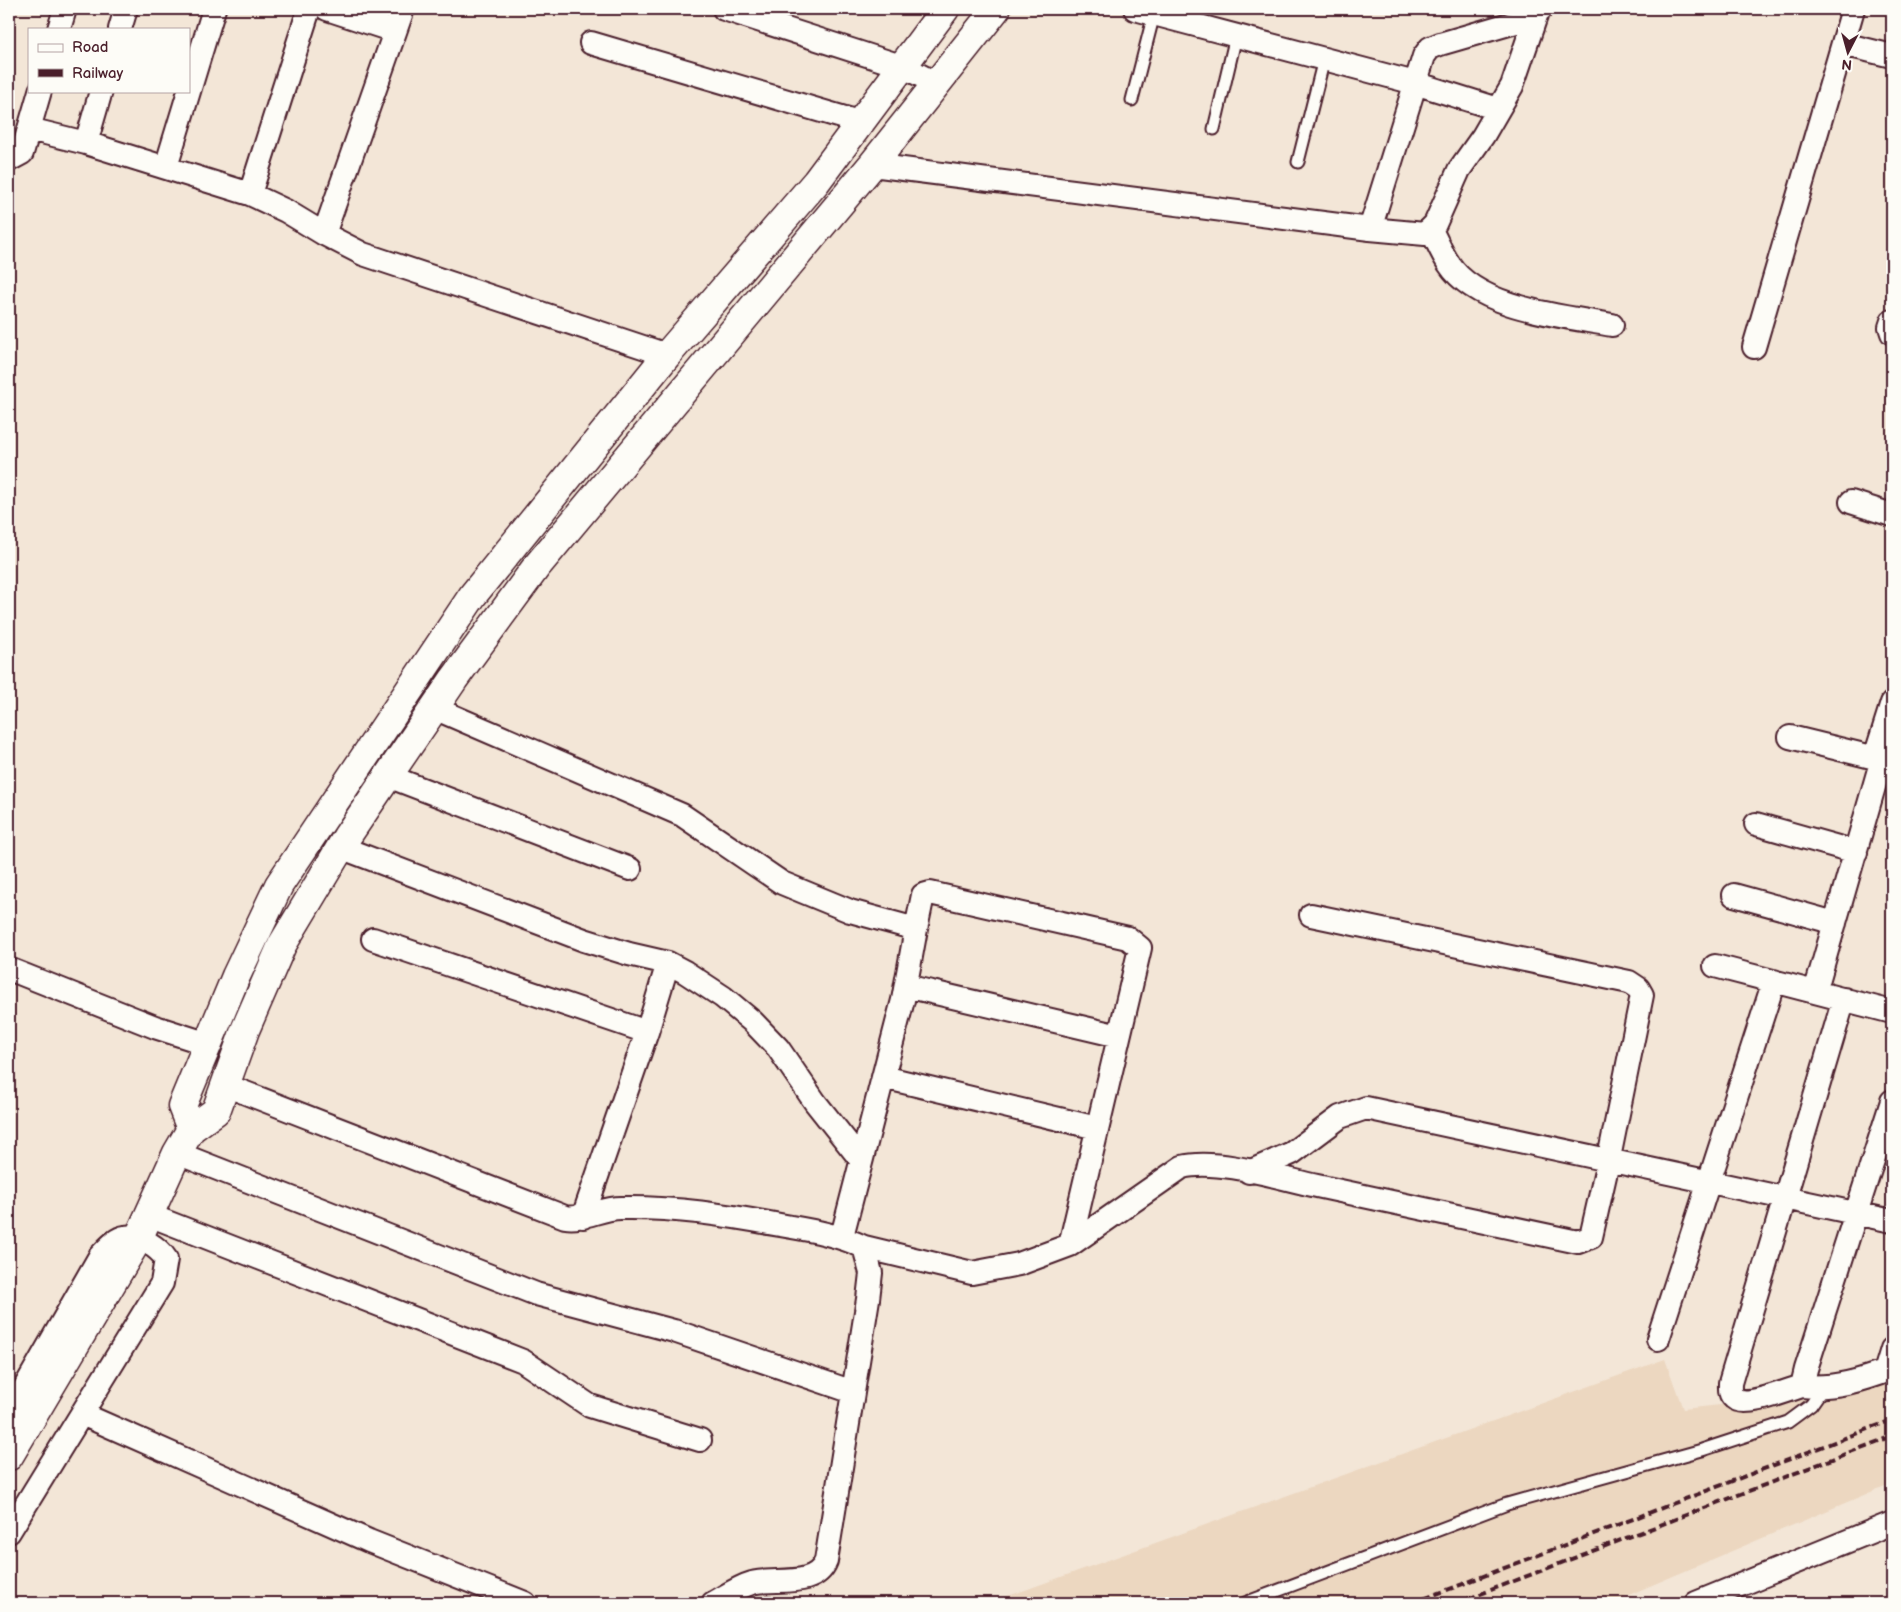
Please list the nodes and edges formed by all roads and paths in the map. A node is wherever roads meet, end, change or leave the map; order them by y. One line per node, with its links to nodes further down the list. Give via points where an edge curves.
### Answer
1 (65, 9): 13 (street)
2 (126, 9): 14 (street)
3 (214, 9): 24 (street)
4 (309, 9): 38 (street)
5 (327, 9): 15 (street)
6 (403, 9): 15 (street)
7 (724, 9): 21 (street)
8 (996, 9): 22 (main road)
9 (1853, 9): 18 (street)
10 (941, 10): 21 (main road)
11 (1144, 11): 16 (street); 28 (lane)
12 (1539, 11): 23 (street, via 1522,20 1430,48); 29 (street, via 1512,86)
13 (59, 28)
14 (120, 28)
15 (394, 31): 41 (street)
16 (1236, 36): 20 (street); 32 (lane)
17 (591, 44): 30 (street)
18 (1843, 44): 19 (street); 45 (street)
19 (1892, 56)
20 (1324, 59): 23 (street); 35 (lane)
21 (904, 67): 22 (street); 30 (main road)
22 (935, 83): 36 (main road)
23 (1415, 83): 29 (street); 39 (street)
24 (190, 88)
25 (40, 92): 31 (street)
26 (101, 92): 33 (street)
27 (189, 92): 37 (street)
28 (1132, 100)
29 (1498, 109): 40 (street, via 1459,170)
30 (862, 123): 46 (main road, via 816,182)
31 (29, 129): 33 (street); 34 (street, via 22,153)
32 (1214, 129)
33 (86, 143): 37 (street)
34 (9, 160)
35 (1298, 162)
36 (872, 165): 39 (street); 50 (main road, via 537,566)
37 (166, 168): 38 (street)
38 (250, 194): 41 (street)
39 (1370, 229): 40 (street, via 1413,234)
40 (1432, 230): 43 (street, via 1449,265 1468,284 1522,308)
41 (324, 234): 46 (street, via 363,254)
42 (1892, 321): 44 (street)
43 (1612, 325)
44 (1892, 333)
45 (1754, 347)
46 (667, 355): 73 (main road, via 473,595 344,785 279,886)
47 (1852, 502): 48 (street)
48 (1892, 515)
49 (1892, 703): 52 (street)
50 (434, 708): 53 (main road); 61 (street, via 682,815 782,884 850,911)
51 (1790, 736): 52 (street)
52 (1883, 759): 56 (street)
53 (388, 776): 55 (main road); 57 (street)
54 (1756, 824): 56 (street)
55 (340, 847): 63 (street, via 584,940); 75 (main road, via 282,945)
56 (1856, 852): 60 (street)
57 (630, 869)
58 (1734, 895): 60 (street)
59 (1311, 915): 80 (street, via 1628,982 1638,988 1642,995)
60 (1835, 923): 68 (street)
61 (916, 929): 67 (street); 72 (street, via 923,895 930,893 1128,938 1140,948 1140,953)
62 (374, 939): 71 (street)
63 (668, 962): 71 (street); 81 (street, via 723,997 753,1022 778,1048)
64 (1715, 966): 66 (street)
65 (9, 969): 73 (street, via 129,1017)
66 (1774, 981): 68 (street); 83 (street)
67 (906, 986): 72 (street); 74 (street)
68 (1815, 992): 69 (street)
69 (1844, 999): 70 (street); 84 (street)
70 (1892, 1012)
71 (647, 1032): 86 (street)
72 (1119, 1036): 77 (street)
73 (208, 1044): 78 (main road, via 182,1106)
74 (883, 1077): 77 (street); 81 (street)
75 (225, 1085): 78 (main road, via 216,1111); 86 (street, via 565,1218)
76 (1892, 1102): 85 (street)
77 (1097, 1128): 90 (street)
78 (191, 1129): 79 (main road)
79 (177, 1153): 89 (main road); 96 (street, via 536,1294 674,1331)
80 (1609, 1158): 82 (street, via 1366,1108 1340,1117 1292,1153); 82 (street, via 1591,1237 1578,1242); 83 (street)
81 (861, 1160): 88 (street)
82 (1249, 1172): 90 (street, via 1196,1164 1182,1167)
83 (1710, 1180): 84 (street); 92 (street)
84 (1785, 1198): 85 (street); 95 (street, via 1730,1383 1730,1393 1740,1401 1752,1401)
85 (1856, 1213): 87 (street); 95 (street)
86 (583, 1216): 88 (street, via 614,1208 663,1207 712,1212)
87 (1892, 1221)
88 (842, 1236): 91 (street)
89 (138, 1238): 97 (street, via 160,1251 166,1259 162,1283); 98 (street, via 125,1236 100,1256); 99 (street, via 523,1361 590,1406); 100 (main road)
90 (1070, 1245): 91 (street, via 1019,1264 972,1272)
91 (864, 1247): 96 (street, via 871,1273)
92 (1658, 1339)
93 (1892, 1349): 94 (street)
94 (1889, 1370): 95 (street, via 1854,1383)
95 (1813, 1387): 105 (lane, via 1811,1405 1788,1422 1702,1450 1506,1504)
96 (853, 1392): 104 (street, via 822,1570 816,1576 802,1579 752,1583)
97 (82, 1414): 102 (street); 103 (street, via 369,1540)
98 (9, 1415)
99 (700, 1440)
100 (9, 1456)
101 (1892, 1523): 106 (street)
102 (9, 1532)
103 (525, 1603)
104 (713, 1603)
105 (1245, 1603)
106 (1696, 1603)

